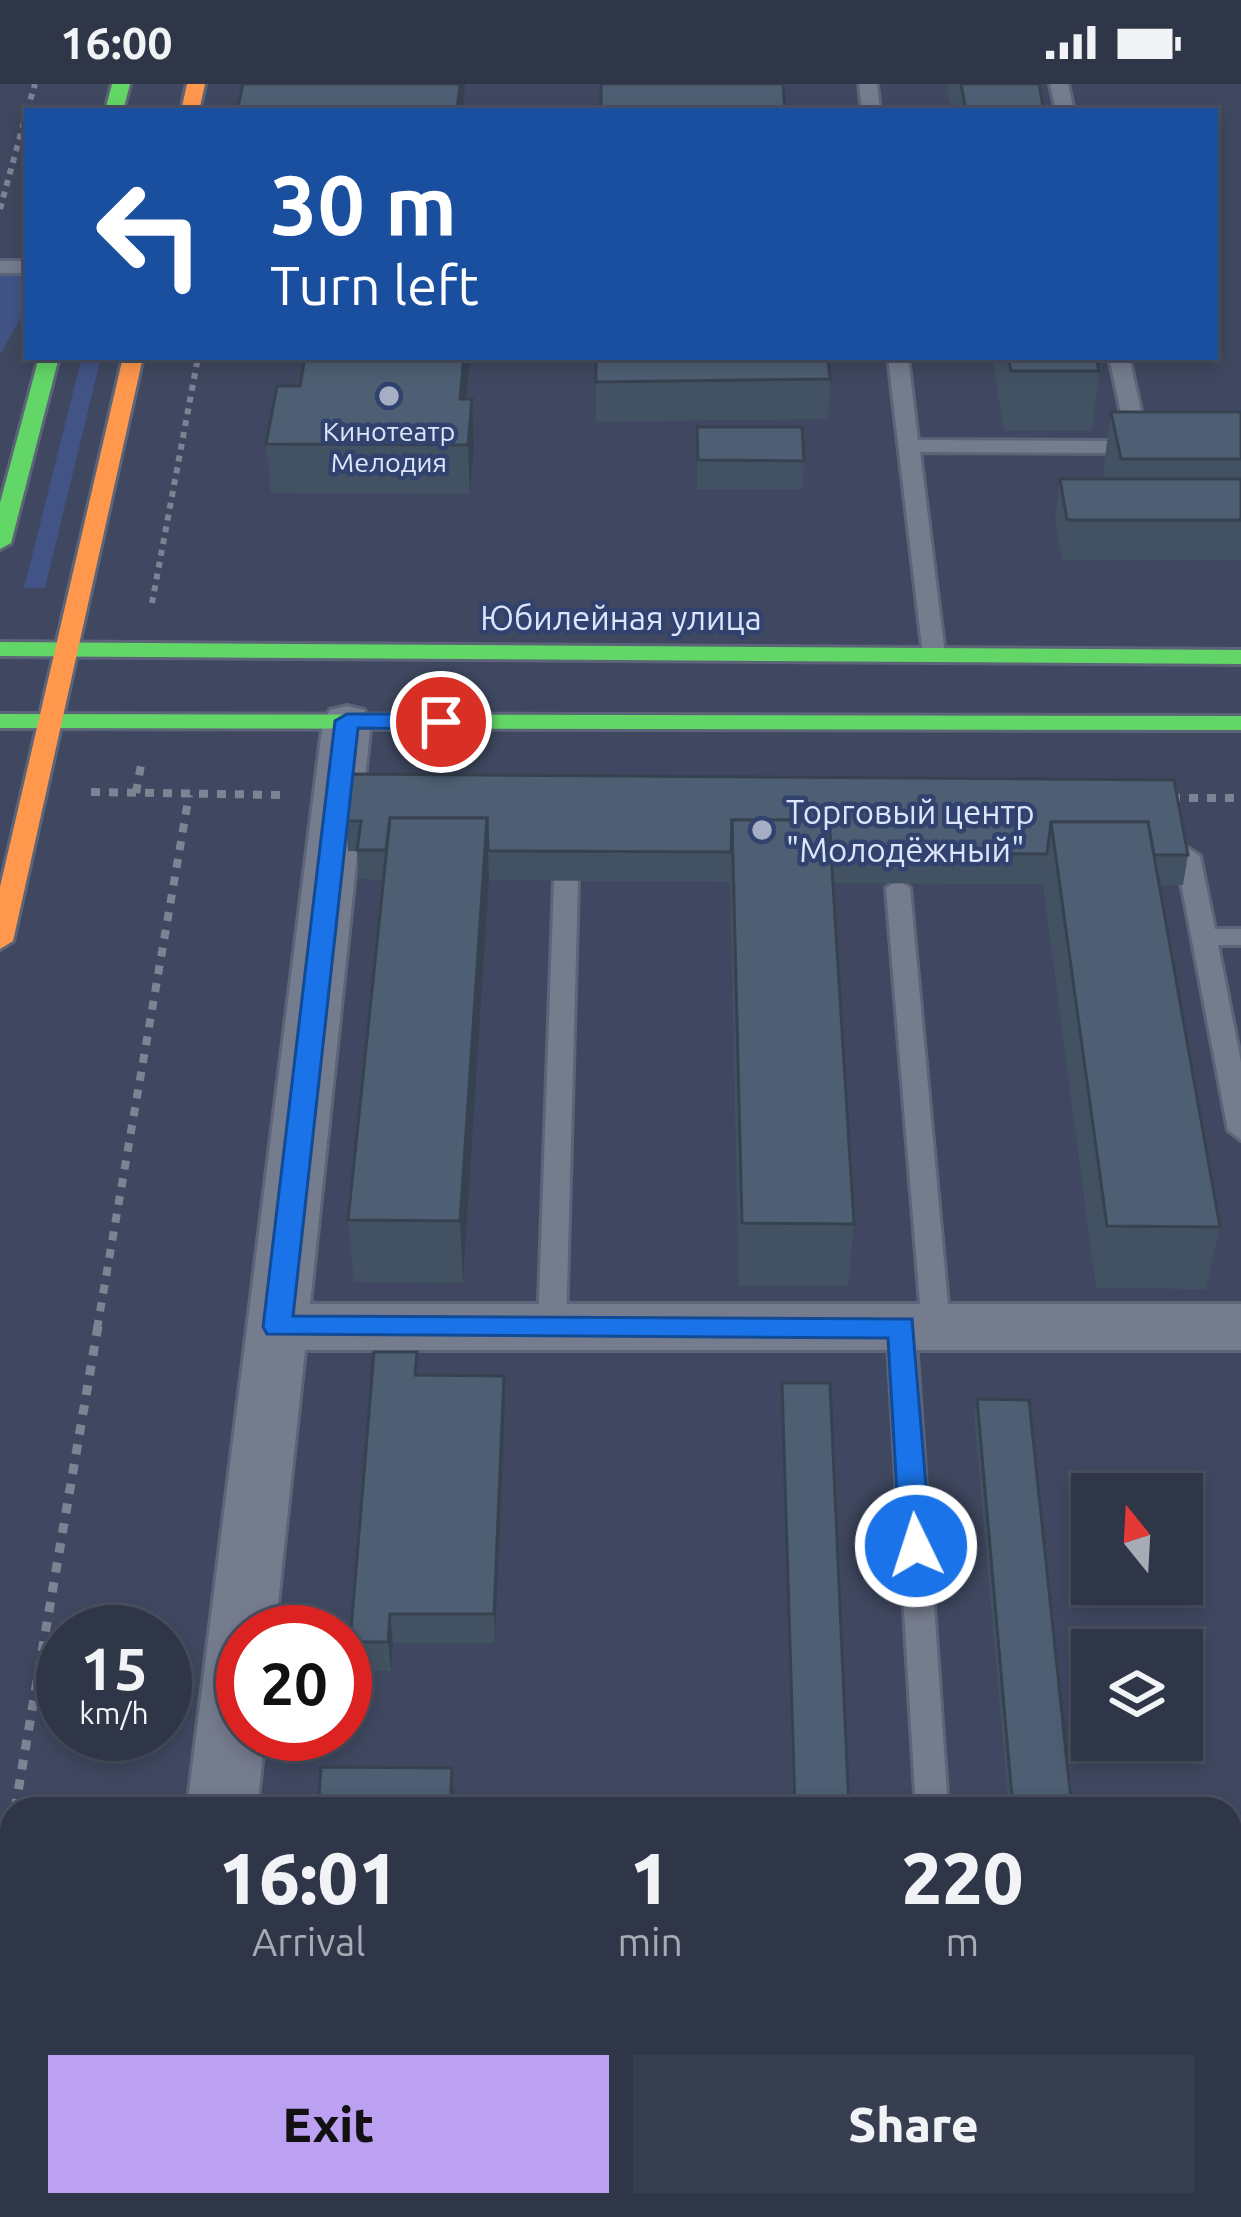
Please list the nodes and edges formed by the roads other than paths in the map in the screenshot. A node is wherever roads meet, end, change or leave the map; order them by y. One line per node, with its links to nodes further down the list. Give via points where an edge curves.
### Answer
1 (48, 360): 6 (main road)
2 (133, 360): 8 (main road)
3 (898, 360): 5 (lane)
4 (1120, 360): 5 (lane, via 1149,447)
5 (908, 446): 9 (lane)
6 (0, 543)
7 (0, 650): 8 (main road, Юбилейная улица)
8 (67, 650): 9 (main road, Юбилейная улица); 12 (main road)
9 (934, 655): 10 (main road, Юбилейная улица)
10 (1241, 657)
11 (0, 721): 12 (main road)
12 (51, 721): 13 (main road); 20 (main road)
13 (347, 721): 14 (main road); 22 (street)
14 (1241, 723)
15 (1188, 856): 18 (lane)
16 (566, 881): 23 (lane)
17 (898, 888): 24 (lane)
18 (1204, 937): 19 (lane); 21 (lane)
19 (1241, 938)
20 (0, 941)
21 (1241, 1130)
22 (278, 1327): 23 (street); 26 (street)
23 (552, 1327): 24 (street)
24 (919, 1327): 25 (street); 27 (lane)
25 (1241, 1327)
26 (223, 1797)
27 (932, 1797)

